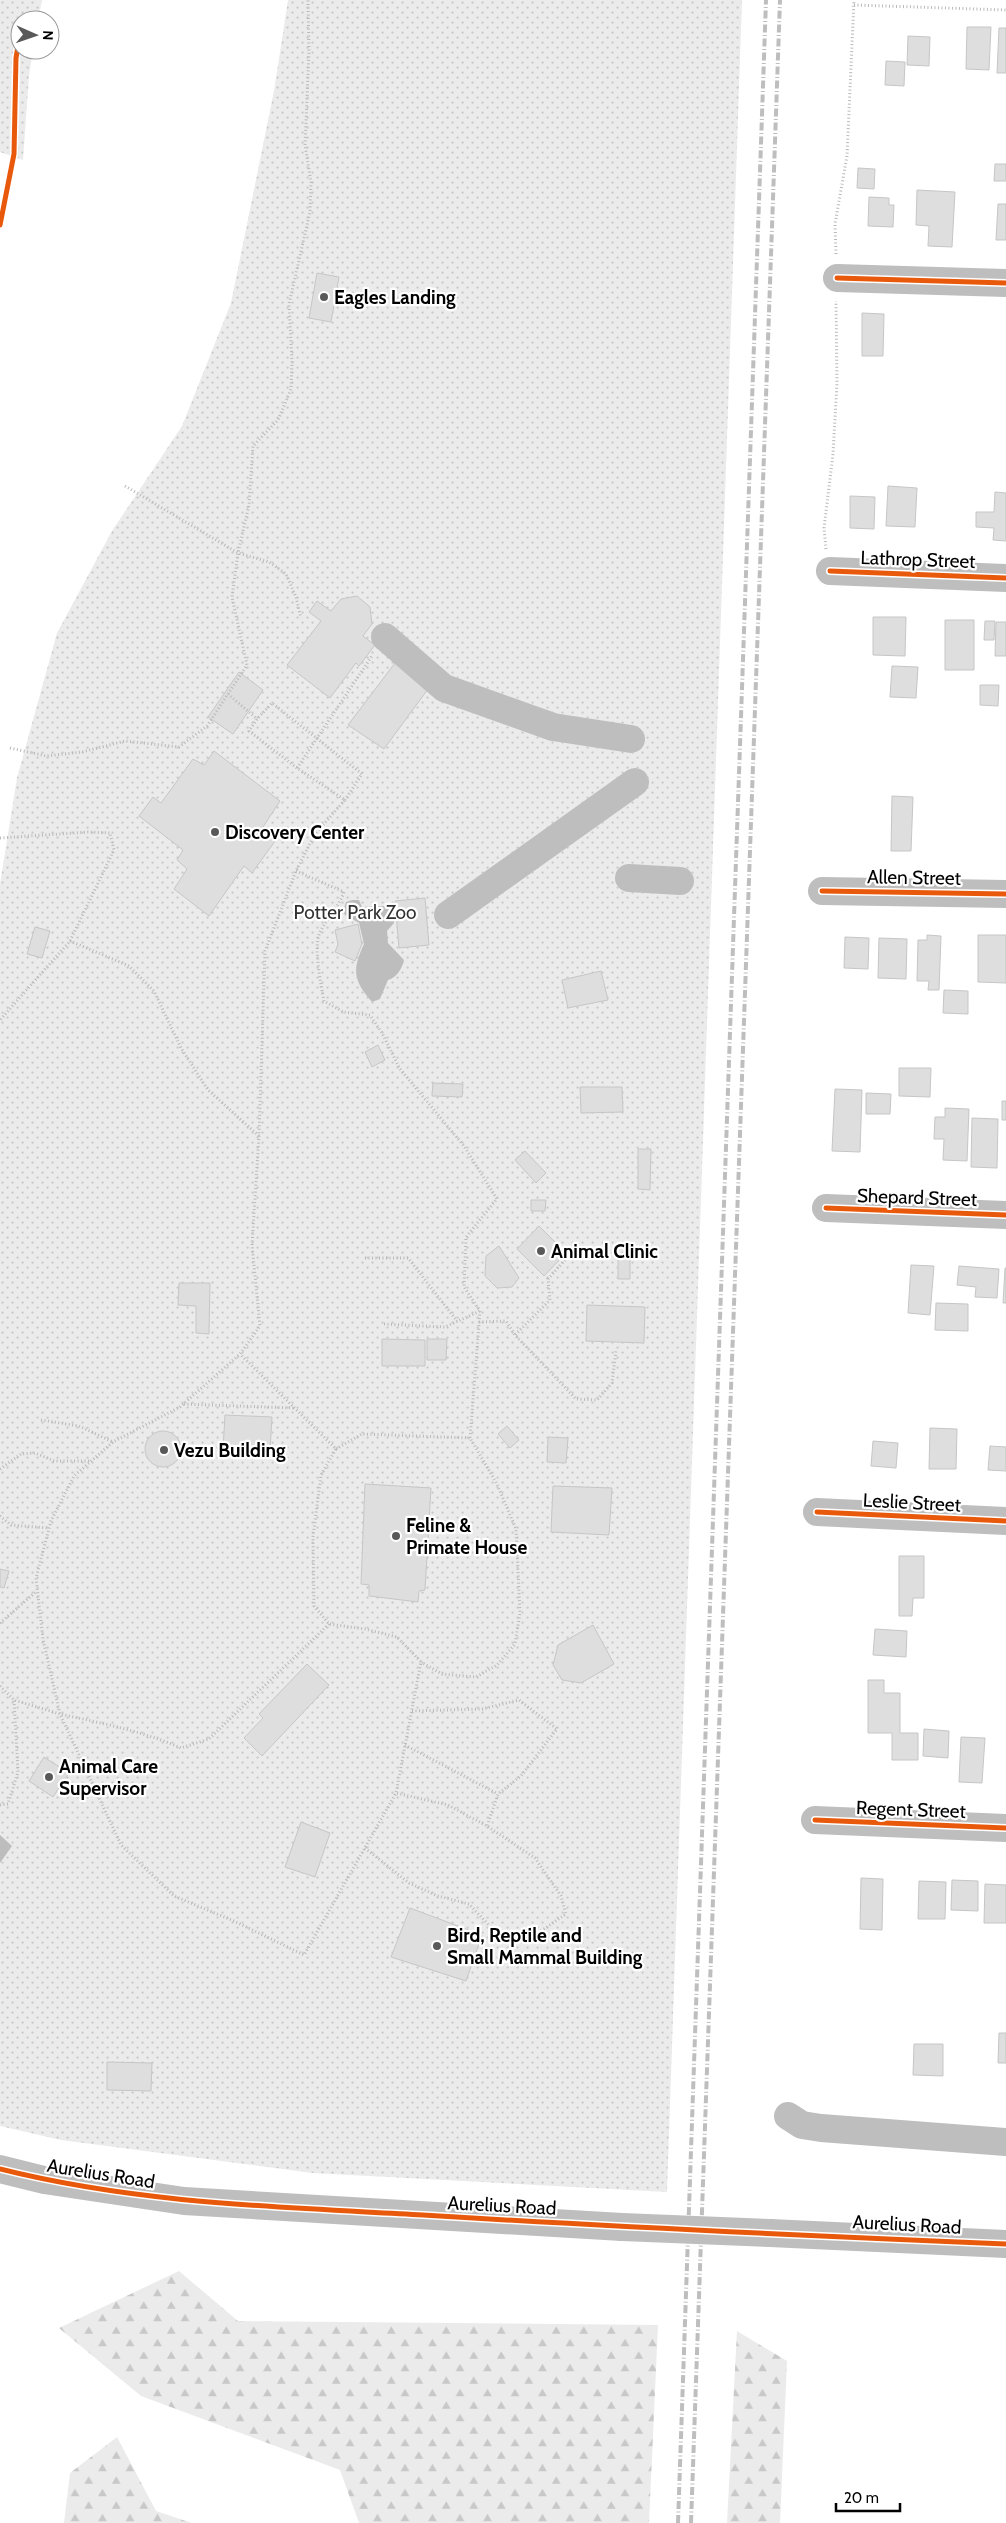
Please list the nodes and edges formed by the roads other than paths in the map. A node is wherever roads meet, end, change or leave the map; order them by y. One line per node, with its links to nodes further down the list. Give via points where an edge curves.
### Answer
1 (837, 278): 2 (street)
2 (1006, 283)
3 (830, 571): 4 (street, Lathrop Street)
4 (1006, 578)
5 (385, 637): 6 (street, via 444,688 553,727)
6 (631, 739)
7 (634, 782): 12 (street)
8 (629, 878): 9 (street)
9 (680, 881)
10 (822, 891): 11 (street, Allen Street)
11 (1006, 894)
12 (448, 915)
13 (826, 1208): 14 (street, Shepard Street)
14 (1006, 1215)
15 (817, 1512): 16 (street, Leslie Street)
16 (1006, 1521)
17 (815, 1820): 18 (street, Regent Street)
18 (1006, 1828)
19 (788, 2116): 20 (street, via 802,2125 821,2128)
20 (1006, 2142)
21 (0, 2169): 22 (street, Aurelius Road, bridge, via 44,2180 184,2202 622,2227)
22 (1006, 2244)

